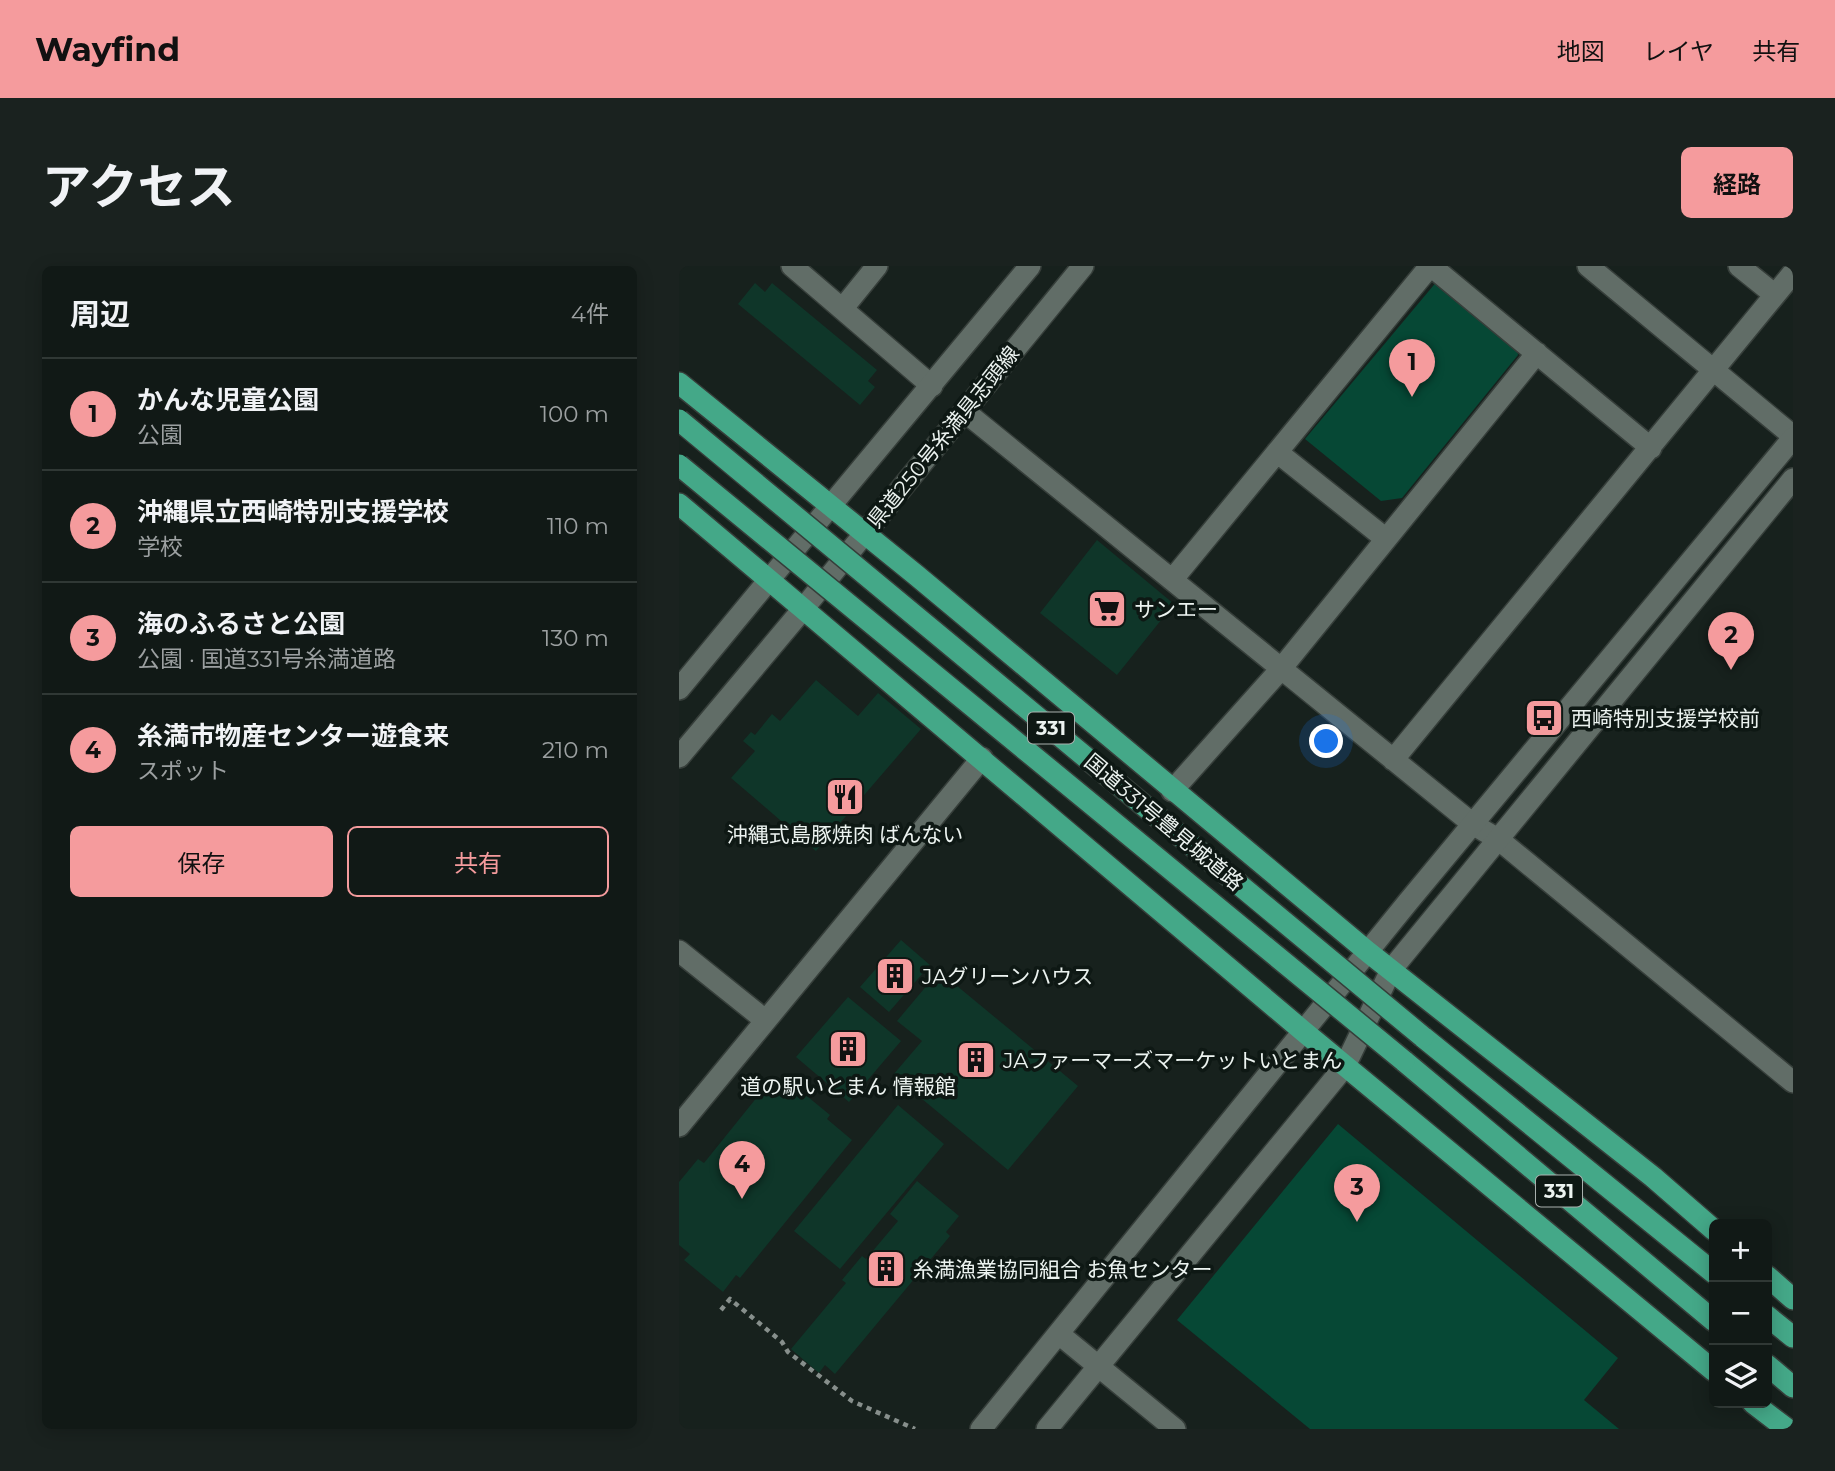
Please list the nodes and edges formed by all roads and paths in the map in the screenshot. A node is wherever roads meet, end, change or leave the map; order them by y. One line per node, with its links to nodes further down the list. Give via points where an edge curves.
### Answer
1 (792, 266): 10 (street)
2 (877, 266): 10 (street)
3 (1031, 266): 14 (street, 県道250号糸満具志頭線)
4 (1083, 266): 15 (street, 県道250号糸満具志頭線)
5 (1431, 266): 11 (street); 19 (street)
6 (1588, 266): 12 (street)
7 (1739, 266): 9 (street)
8 (1793, 273): 9 (street)
9 (1775, 295): 12 (street)
10 (843, 308): 14 (street)
11 (1537, 353): 18 (street); 25 (street)
12 (1713, 370): 17 (street); 18 (street)
13 (679, 383): 23 (highway, 331)
14 (932, 386): 23 (street, 県道250号糸満具志頭線)
15 (964, 411): 24 (street, 県道250号糸満具志頭線); 27 (street)
16 (679, 420): 49 (highway, 国道331号豊見城道路 / 331, bridge)
17 (1793, 437): 35 (street)
18 (1651, 448): 33 (street)
19 (1277, 452): 25 (street); 27 (street)
20 (679, 465): 54 (highway, 国道331号豊見城道路 / 331, bridge)
21 (1793, 479): 36 (street)
22 (679, 504): 26 (highway)
23 (830, 507): 24 (highway, 331); 26 (street, 県道250号糸満具志頭線)
24 (863, 534): 28 (street, 県道250号糸満具志頭線); 34 (highway, 331)
25 (1386, 539): 29 (street)
26 (769, 580): 28 (highway); 30 (street, 県道250号糸満具志頭線)
27 (1172, 580): 29 (street)
28 (803, 609): 31 (street, 県道250号糸満具志頭線); 32 (highway)
29 (1280, 670): 33 (street); 34 (street)
30 (679, 689)
31 (679, 757)
32 (982, 758): 40 (street); 41 (highway)
33 (1393, 760): 35 (street)
34 (1172, 791): 38 (highway, 331)
35 (1475, 825): 36 (street); 38 (street)
36 (1498, 839): 39 (street); 43 (street)
37 (679, 951): 40 (street)
38 (1368, 952): 39 (highway); 41 (street)
39 (1391, 970): 42 (street); 45 (highway)
40 (765, 1020): 44 (street)
41 (1303, 1031): 42 (highway); 56 (street)
42 (1345, 1066): 58 (street); 59 (highway)
43 (1793, 1082)
44 (679, 1126)
45 (1653, 1177): 46 (highway); 47 (highway)
46 (1709, 1219)
47 (1709, 1226)
48 (1772, 1267): 51 (highway)
49 (1709, 1269)
50 (1772, 1280): 52 (highway)
51 (1793, 1282)
52 (1793, 1299)
53 (721, 1310): 63 (path, via 730,1299 852,1401)
54 (1709, 1317)
55 (1772, 1320): 57 (highway)
56 (1059, 1334): 58 (street); 64 (street)
57 (1793, 1337)
58 (1098, 1367): 65 (street); 66 (street)
59 (1709, 1367)
60 (1772, 1369): 61 (highway)
61 (1793, 1387)
62 (1760, 1408): 67 (highway)
63 (915, 1429)
64 (981, 1429)
65 (1047, 1429)
66 (1175, 1429)
67 (1784, 1429)

